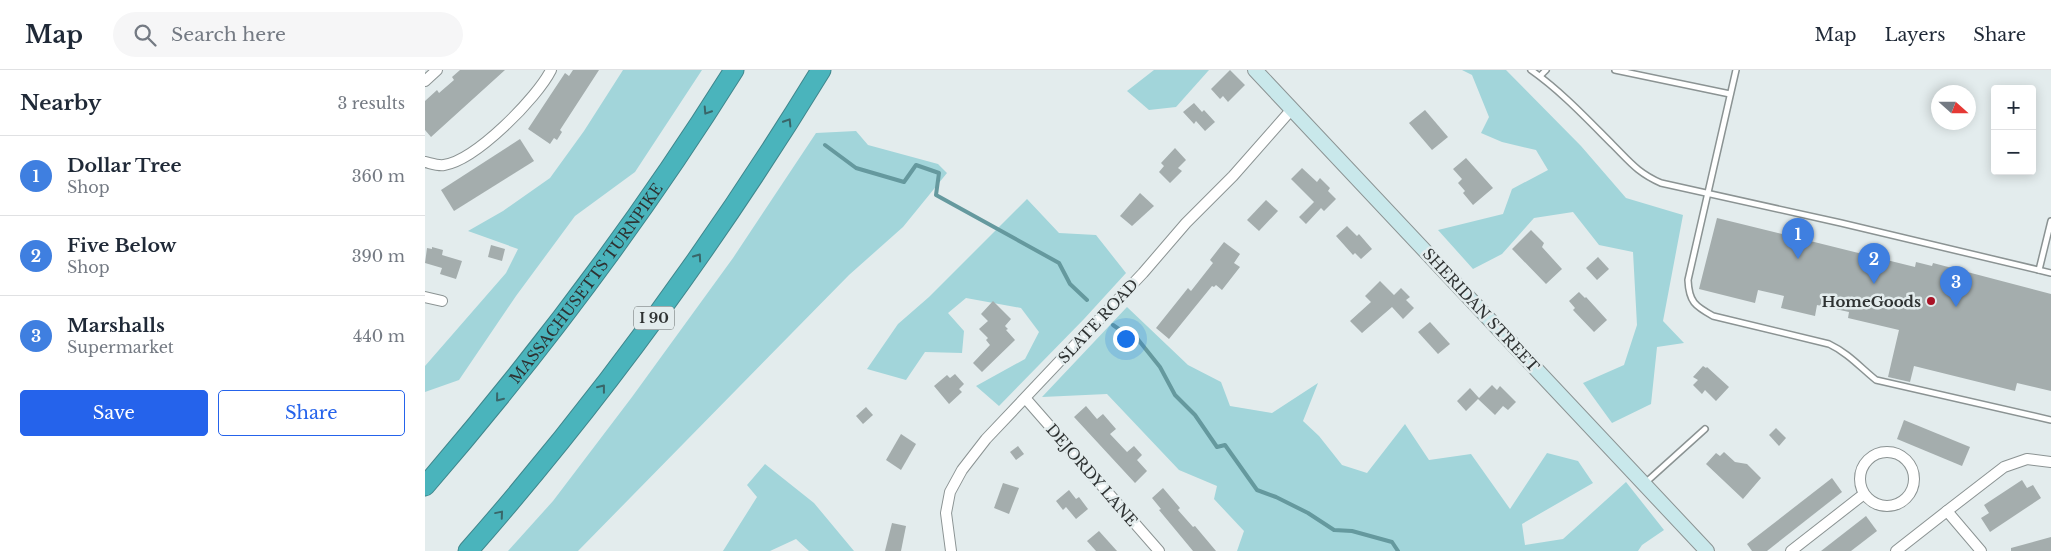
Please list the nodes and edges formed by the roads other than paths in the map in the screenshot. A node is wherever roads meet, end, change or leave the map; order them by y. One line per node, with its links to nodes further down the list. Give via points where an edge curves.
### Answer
1 (437, 70): 11 (street)
2 (551, 70): 14 (street, via 516,117 488,140 459,159 443,165)
3 (734, 70): 26 (highway, MASSACHUSETTS TURNPIKE, one-way to 26, via 654,191 583,289 523,368)
4 (821, 70): 29 (highway, I 90, one-way to 4, via 556,448 621,364 733,207)
5 (1255, 70): 13 (street, SHERIDAN STREET)
6 (1531, 70): 10 (lane)
7 (1546, 70): 10 (lane)
8 (1615, 70): 12 (lane)
9 (1736, 70): 12 (lane)
10 (1540, 76): 15 (lane, via 1644,175 1661,183)
11 (425, 81)
12 (1730, 94): 15 (lane)
13 (1292, 109): 21 (street, SLATE ROAD); 25 (street, SHERIDAN STREET)
14 (425, 162)
15 (1709, 194): 17 (lane); 22 (lane, via 1688,280 1688,294 1697,308 1713,316 1829,344 1844,352 1876,380)
16 (2051, 221): 17 (lane)
17 (2039, 270): 18 (lane)
18 (2051, 274)
19 (425, 297): 20 (street)
20 (442, 302)
21 (1026, 398): 30 (street, SLATE ROAD, via 986,439 962,470 951,492 946,513); 31 (street, DEJORDY LANE)
22 (2051, 420)
23 (1705, 429): 25 (lane)
24 (2051, 462): 28 (street, via 2027,459 2004,467)
25 (1643, 484): 32 (street, SHERIDAN STREET)
26 (425, 486)
27 (1864, 494): 27 (street, via 1885,506 1902,501 1914,480 1909,463 1894,453 1875,454 1862,467 1860,485); 33 (street)
28 (1947, 511): 34 (street); 35 (street)
29 (468, 551)
30 (951, 551)
31 (1159, 551)
32 (1707, 551)
33 (1791, 551)
34 (1896, 551)
35 (1981, 551)

